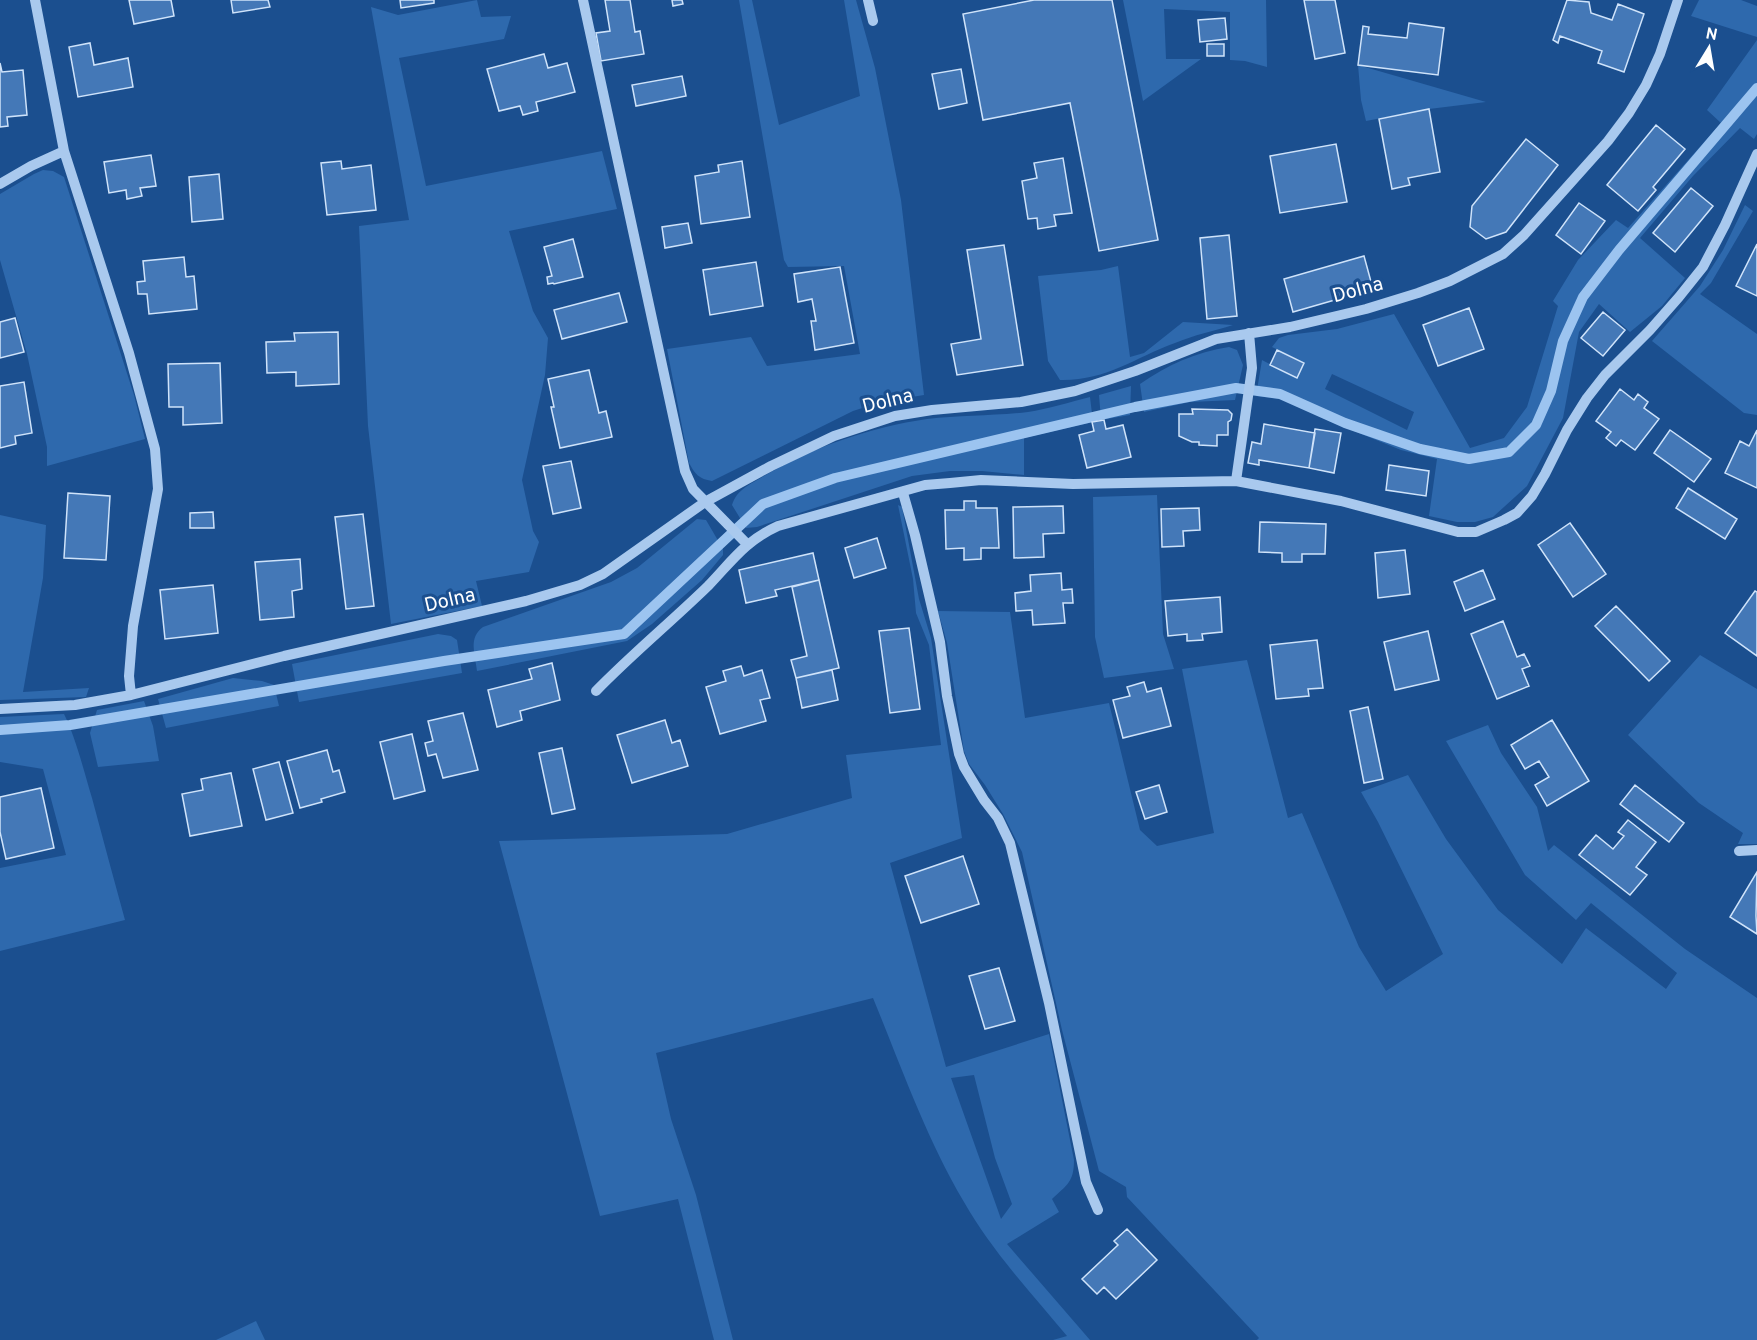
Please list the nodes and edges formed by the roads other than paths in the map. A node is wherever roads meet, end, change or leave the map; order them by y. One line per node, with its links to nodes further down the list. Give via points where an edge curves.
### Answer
1 (35, 0): 6 (street)
2 (583, 0): 12 (street, via 685,471 693,489)
3 (868, 0): 5 (street)
4 (1678, 0): 9 (street, Dolna, via 1660,54 1629,113 1503,254 1418,293 1300,325)
5 (873, 21)
6 (64, 151): 8 (street); 15 (street, via 129,353 155,449 158,489 133,627)
7 (1757, 154): 10 (street, via 1703,267 1587,398 1545,474 1517,513 1476,532 1458,532 1341,501)
8 (0, 184)
9 (1249, 333): 10 (street, via 1252,368); 12 (street, Dolna, via 1216,339 1135,371 1044,399 896,416 834,436)
10 (1236, 481): 11 (street, via 1074,484 981,480 926,485)
11 (903, 493): 13 (street, via 778,526); 19 (street, via 940,642 959,754 1010,843 1049,1003 1086,1182)
12 (705, 502): 13 (street); 15 (street, Dolna, via 603,574 580,585)
13 (747, 544): 14 (street)
14 (596, 691)
15 (131, 695): 16 (street, Dolna, via 75,705)
16 (0, 709)
17 (1757, 850): 18 (street)
18 (1739, 852)
19 (1098, 1210)

